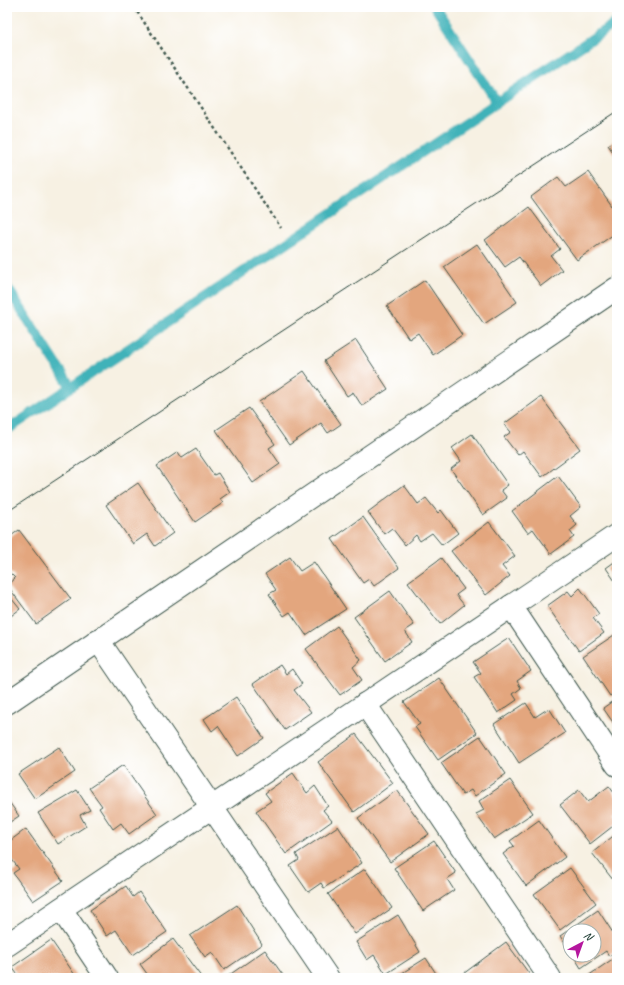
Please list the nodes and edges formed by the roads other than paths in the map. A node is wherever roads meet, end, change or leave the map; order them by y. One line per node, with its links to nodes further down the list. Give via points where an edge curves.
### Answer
1 (617, 288): 4 (street)
2 (617, 535): 3 (street)
3 (511, 606): 6 (street); 7 (street)
4 (98, 640): 5 (street); 8 (street)
5 (7, 703)
6 (365, 704): 8 (street); 13 (street)
7 (617, 765)
8 (212, 808): 9 (street); 12 (street)
9 (61, 909): 10 (street); 11 (street)
10 (7, 945)
11 (107, 978)
12 (328, 978)
13 (550, 978)

